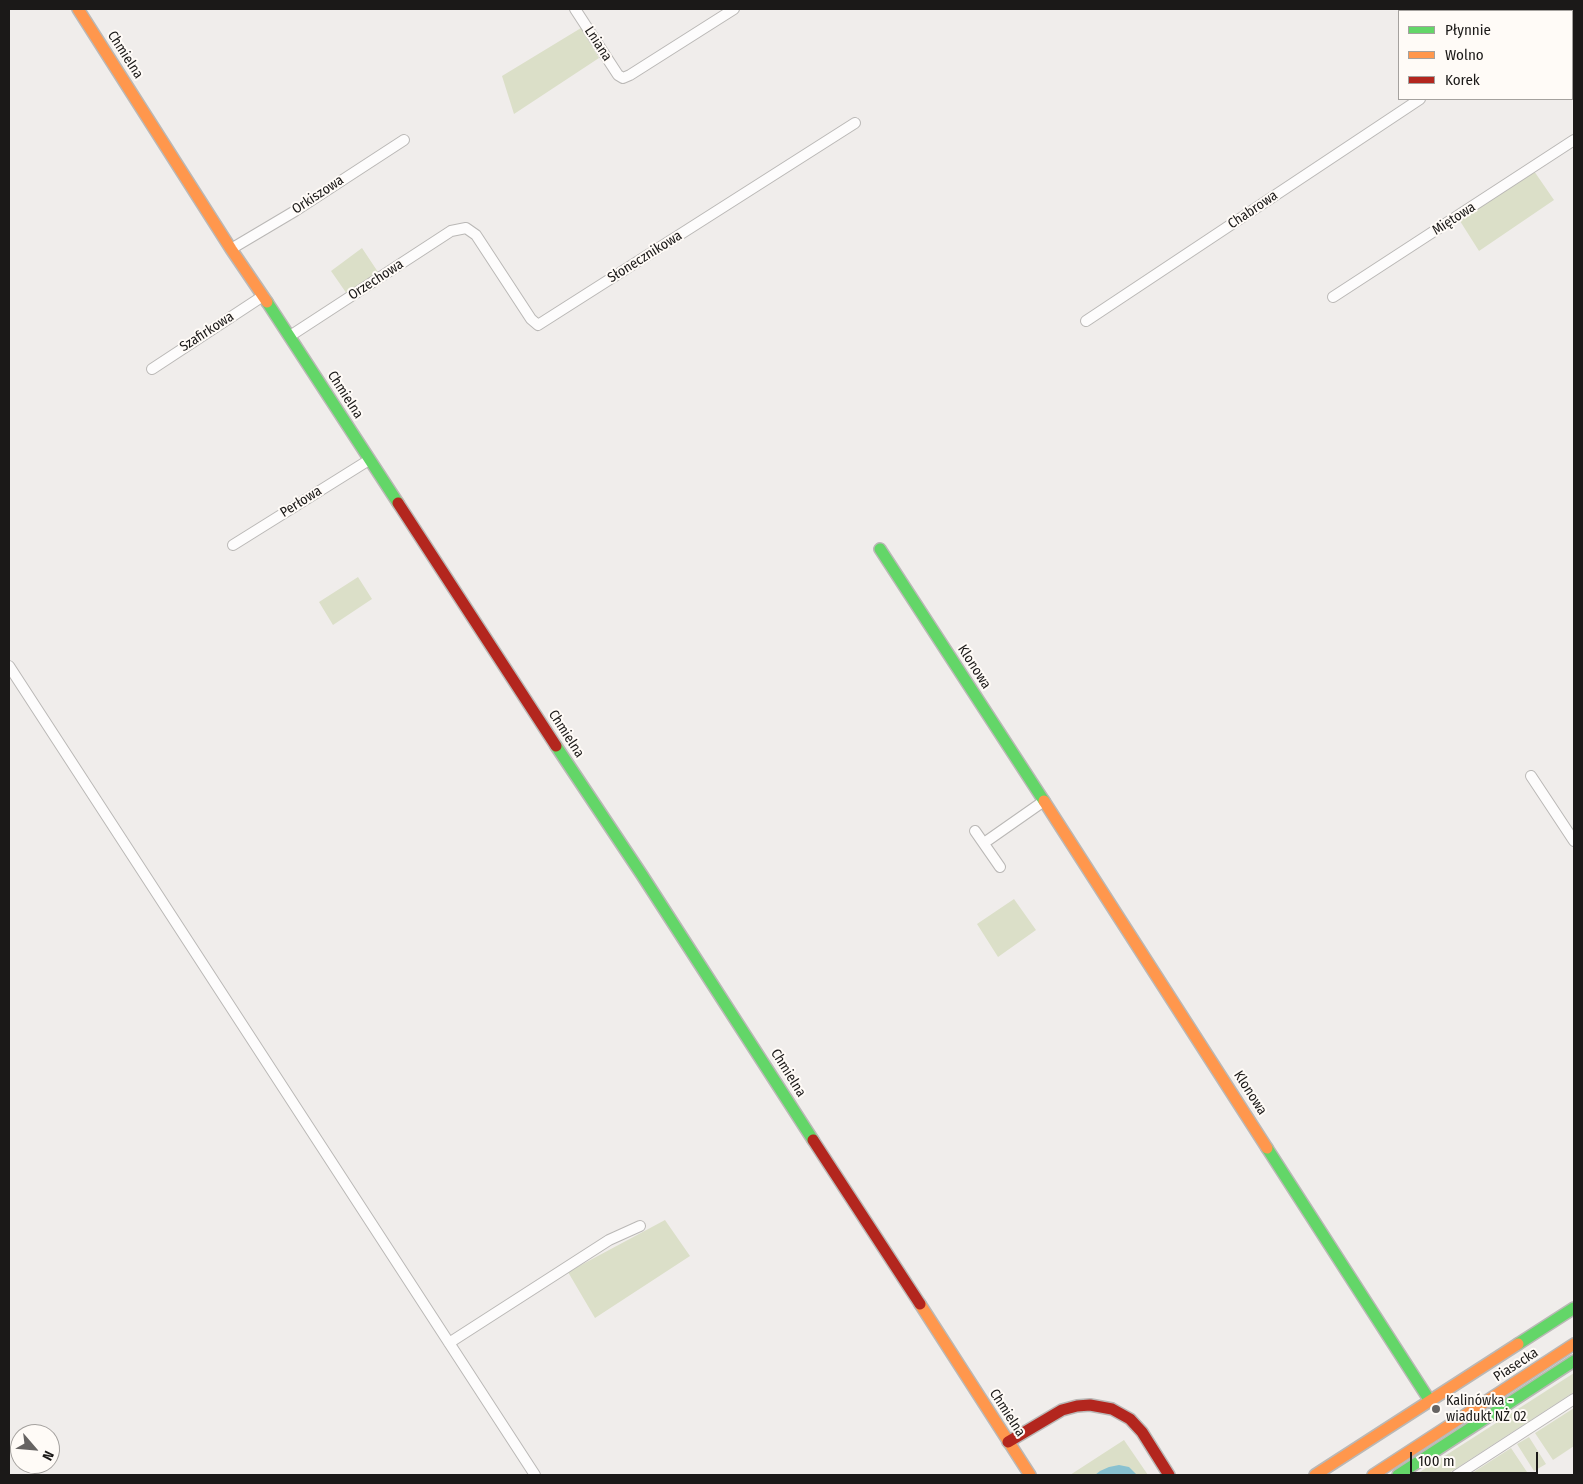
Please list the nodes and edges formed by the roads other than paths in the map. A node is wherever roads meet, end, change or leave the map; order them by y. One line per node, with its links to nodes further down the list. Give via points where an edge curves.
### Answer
1 (78, 9): 9 (main road, Chmielna)
2 (575, 9): 3 (street, Lniana, via 622,78)
3 (734, 9)
4 (1418, 100): 12 (street, Chabrowa)
5 (855, 123): 8 (street, Słonecznikowa, via 538,325 476,234)
6 (404, 140): 9 (street, Orkiszowa)
7 (1574, 140): 11 (street, Miętowa)
8 (466, 228): 13 (street, Orzechowa, via 451,231)
9 (231, 249): 10 (main road, Chmielna)
10 (263, 296): 13 (main road, Chmielna); 14 (street, Szafirkowa)
11 (1333, 297)
12 (1086, 321)
13 (290, 336): 15 (main road, Chmielna)
14 (152, 369)
15 (369, 460): 16 (street, Perłowa); 32 (main road, Chmielna)
16 (234, 545)
17 (880, 549): 20 (main road, Klonowa)
18 (9, 666): 27 (street)
19 (1531, 776): 22 (street)
20 (1044, 801): 23 (street); 31 (main road, Klonowa)
21 (975, 831): 23 (street)
22 (1574, 841)
23 (984, 843): 24 (street)
24 (1000, 867)
25 (640, 1226): 27 (street, via 609,1240)
26 (1574, 1308): 31 (main road)
27 (449, 1343): 33 (street)
28 (1574, 1344): 37 (main road, Piasecka)
29 (1574, 1361): 38 (main road, Piasecka)
30 (1574, 1399): 39 (street)
31 (1430, 1401): 36 (main road)
32 (1008, 1442): 34 (main road, Chmielna); 35 (main road, via 1062,1410 1090,1405 1112,1409 1142,1432)
33 (535, 1475)
34 (1030, 1475)
35 (1169, 1475)
36 (1315, 1475)
37 (1373, 1475)
38 (1398, 1475)
39 (1457, 1475)

